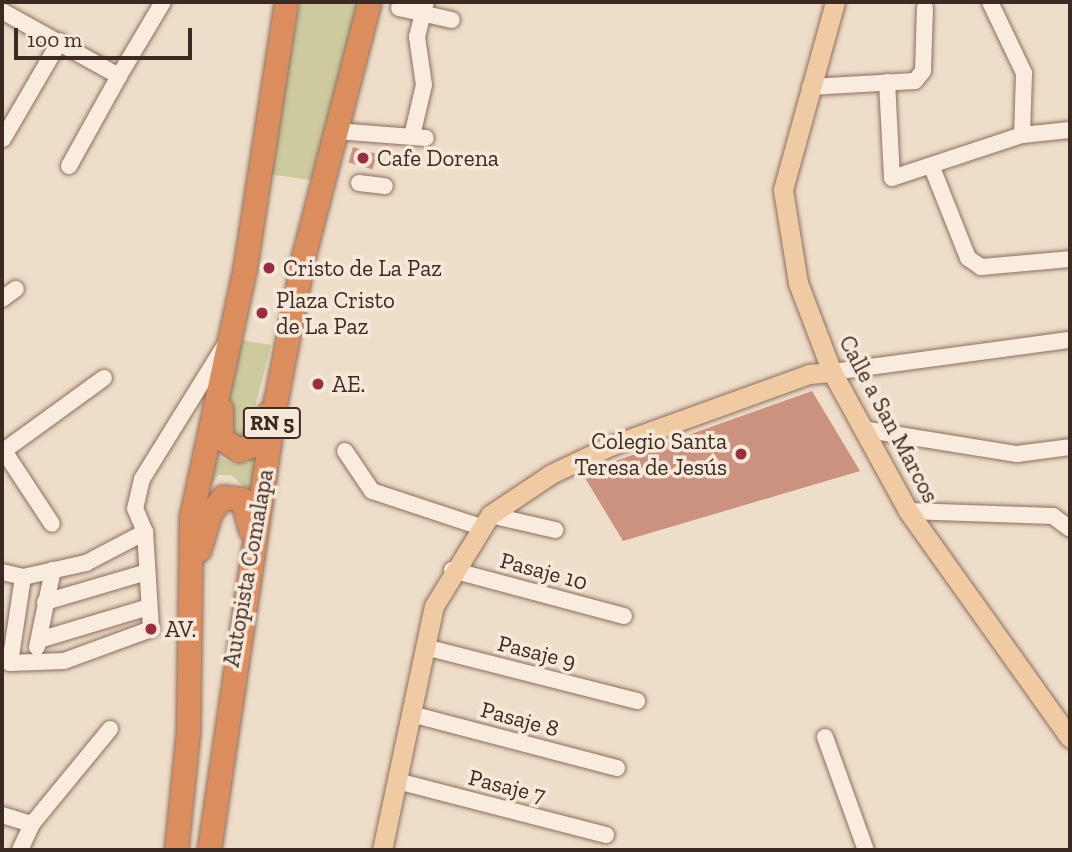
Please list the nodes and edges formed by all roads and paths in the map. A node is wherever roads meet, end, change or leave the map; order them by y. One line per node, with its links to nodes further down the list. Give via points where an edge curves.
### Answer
1 (286, 2): 26 (highway, Autopista Comalapa / RN 5)
2 (369, 2): 16 (highway, Autopista Comalapa / RN 5)
3 (835, 2): 14 (main road, Calle a San Marcos)
4 (990, 2): 17 (street, via 1024,73)
5 (155, 5): 12 (street)
6 (425, 7): 7 (street); 10 (street); 16 (street, via 417,37 428,85 419,137)
7 (399, 8)
8 (925, 8): 13 (street, via 920,77)
9 (2, 11): 11 (street)
10 (452, 20)
11 (60, 41): 12 (street); 18 (street)
12 (119, 76): 19 (street)
13 (887, 82): 14 (street); 20 (street, via 889,176)
14 (810, 87): 28 (main road, Calle a San Marcos, via 787,170 785,212 798,283)
15 (1070, 130): 17 (street)
16 (336, 131): 31 (highway, Autopista Comalapa / RN 5)
17 (1022, 135): 20 (street)
18 (3, 139)
19 (69, 166)
20 (933, 170): 23 (street, via 968,258 981,267)
21 (359, 183): 22 (street)
22 (385, 187)
23 (1070, 259)
24 (16, 289): 25 (street)
25 (2, 299)
26 (231, 336): 29 (highway, Autopista Comalapa / RN 5); 32 (street)
27 (1070, 340): 28 (street)
28 (832, 372): 34 (main road, Calle a San Marcos); 39 (main road, via 796,378 610,446)
29 (222, 374): 31 (highway, via 220,429 228,447 250,446); 33 (highway, Autopista Comalapa / RN 5)
30 (104, 378): 36 (street)
31 (276, 398): 49 (highway, Autopista Comalapa / RN 5)
32 (182, 410): 33 (street); 43 (street, via 142,479 135,509)
33 (212, 413): 52 (highway, Autopista Comalapa / RN 5, via 191,517)
34 (862, 429): 35 (street, via 1017,454); 38 (main road, Calle a San Marcos)
35 (1070, 447)
36 (3, 451): 40 (street)
37 (345, 451): 39 (street, via 372,491)
38 (908, 511): 41 (street, via 1054,516); 62 (main road, Calle a San Marcos)
39 (485, 521): 42 (street); 45 (main road)
40 (52, 524)
41 (1070, 529)
42 (555, 530)
43 (145, 533): 44 (street, via 86,563); 47 (street)
44 (53, 570): 48 (street); 50 (street)
45 (452, 570): 53 (street, Pasaje 10); 55 (main road)
46 (2, 572): 48 (street)
47 (147, 572): 50 (street); 51 (street)
48 (23, 577): 56 (street)
49 (247, 578): 52 (highway, via 248,509 237,496 223,497 206,523); 70 (highway, Autopista Comalapa / RN 5)
50 (45, 602): 54 (street)
51 (149, 607): 54 (street); 57 (street, via 151,629 64,660)
52 (185, 612): 69 (highway, Autopista Comalapa / RN 5, via 188,732)
53 (624, 616)
54 (38, 640): 57 (street)
55 (425, 646): 58 (street, Pasaje 9); 59 (main road)
56 (6, 659): 57 (street)
57 (35, 662)
58 (637, 701)
59 (411, 714): 63 (street, Pasaje 8); 64 (main road)
60 (110, 729): 66 (street)
61 (825, 737): 72 (street)
62 (1070, 738)
63 (617, 768)
64 (397, 781): 67 (street, Pasaje 7); 71 (main road)
65 (2, 815): 66 (street)
66 (32, 824): 68 (street)
67 (606, 835)
68 (20, 850)
69 (176, 850)
70 (209, 850)
71 (385, 850)
72 (866, 850)

